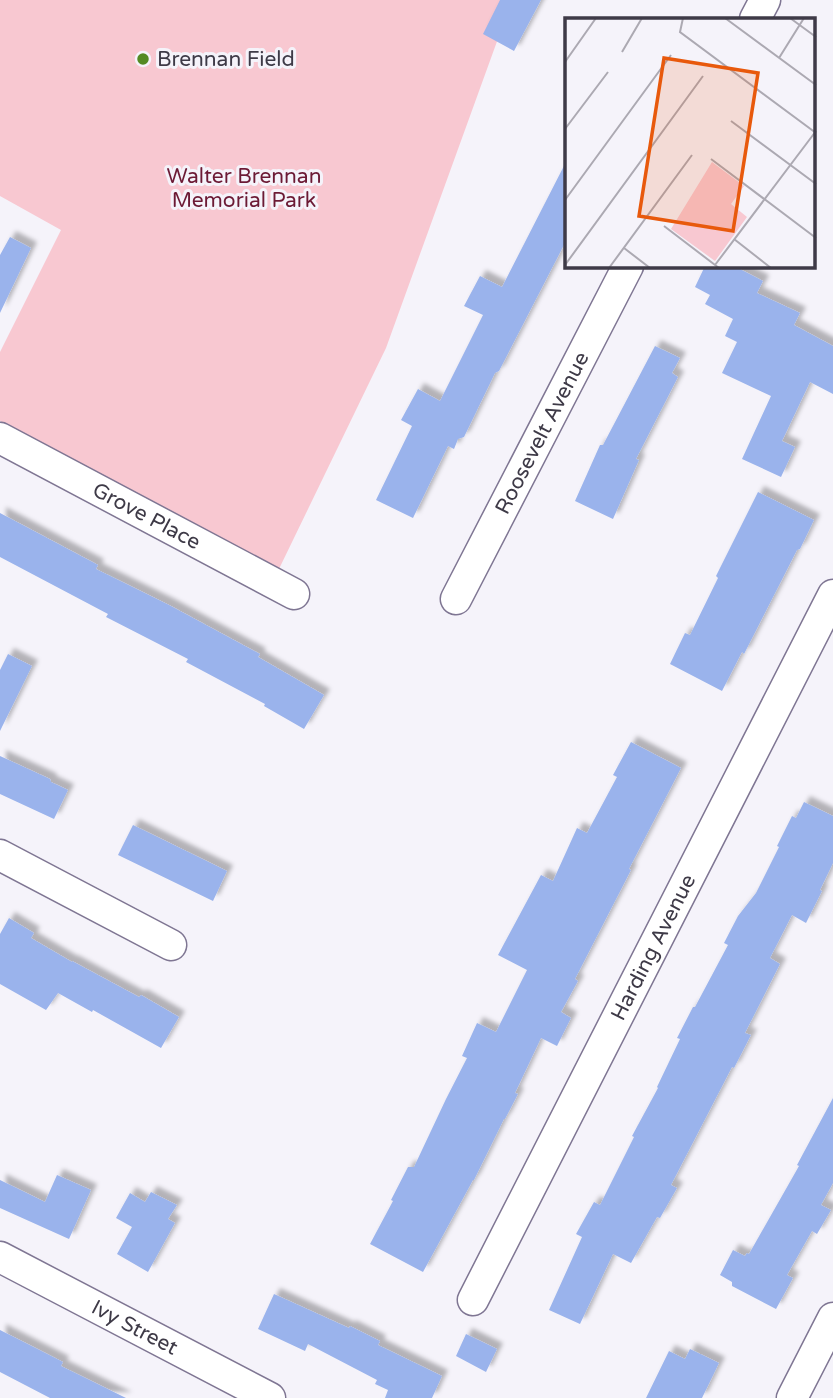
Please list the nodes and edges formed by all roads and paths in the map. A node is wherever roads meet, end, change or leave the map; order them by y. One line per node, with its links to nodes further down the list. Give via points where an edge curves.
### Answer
1 (765, 0): 2 (street)
2 (756, 18)
3 (627, 268): 7 (street, Roosevelt Avenue)
4 (0, 438): 5 (street, Grove Place)
5 (294, 594)
6 (833, 596): 11 (street, Harding Avenue)
7 (456, 599)
8 (0, 855): 9 (street)
9 (171, 945)
10 (0, 1257): 13 (street, Ivy Street)
11 (472, 1300)
12 (833, 1318): 14 (street)
13 (270, 1398)
14 (792, 1398)

